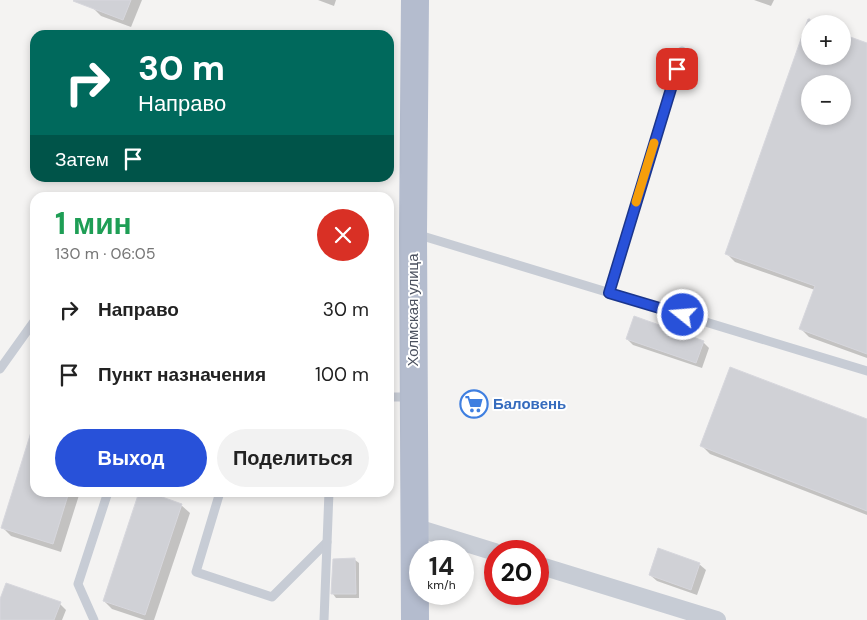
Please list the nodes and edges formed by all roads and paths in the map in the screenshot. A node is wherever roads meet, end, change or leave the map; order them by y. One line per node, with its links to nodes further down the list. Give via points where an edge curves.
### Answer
1 (415, 0): 3 (main road, Холмская улица)
2 (682, 51): 4 (lane)
3 (413, 233): 4 (lane); 8 (main road, Холмская улица)
4 (609, 293): 7 (lane)
5 (30, 327): 6 (lane)
6 (0, 370)
7 (867, 371)
8 (401, 397): 12 (main road, Холмская улица)
9 (106, 497): 16 (lane, via 78,584)
10 (218, 497): 13 (lane, via 196,572 272,597)
11 (329, 497): 13 (lane)
12 (414, 527): 14 (street); 18 (main road, Холмская улица)
13 (327, 542): 17 (lane)
14 (484, 549)
15 (549, 568): 19 (street)
16 (94, 620)
17 (324, 620)
18 (414, 620)
19 (717, 620)

